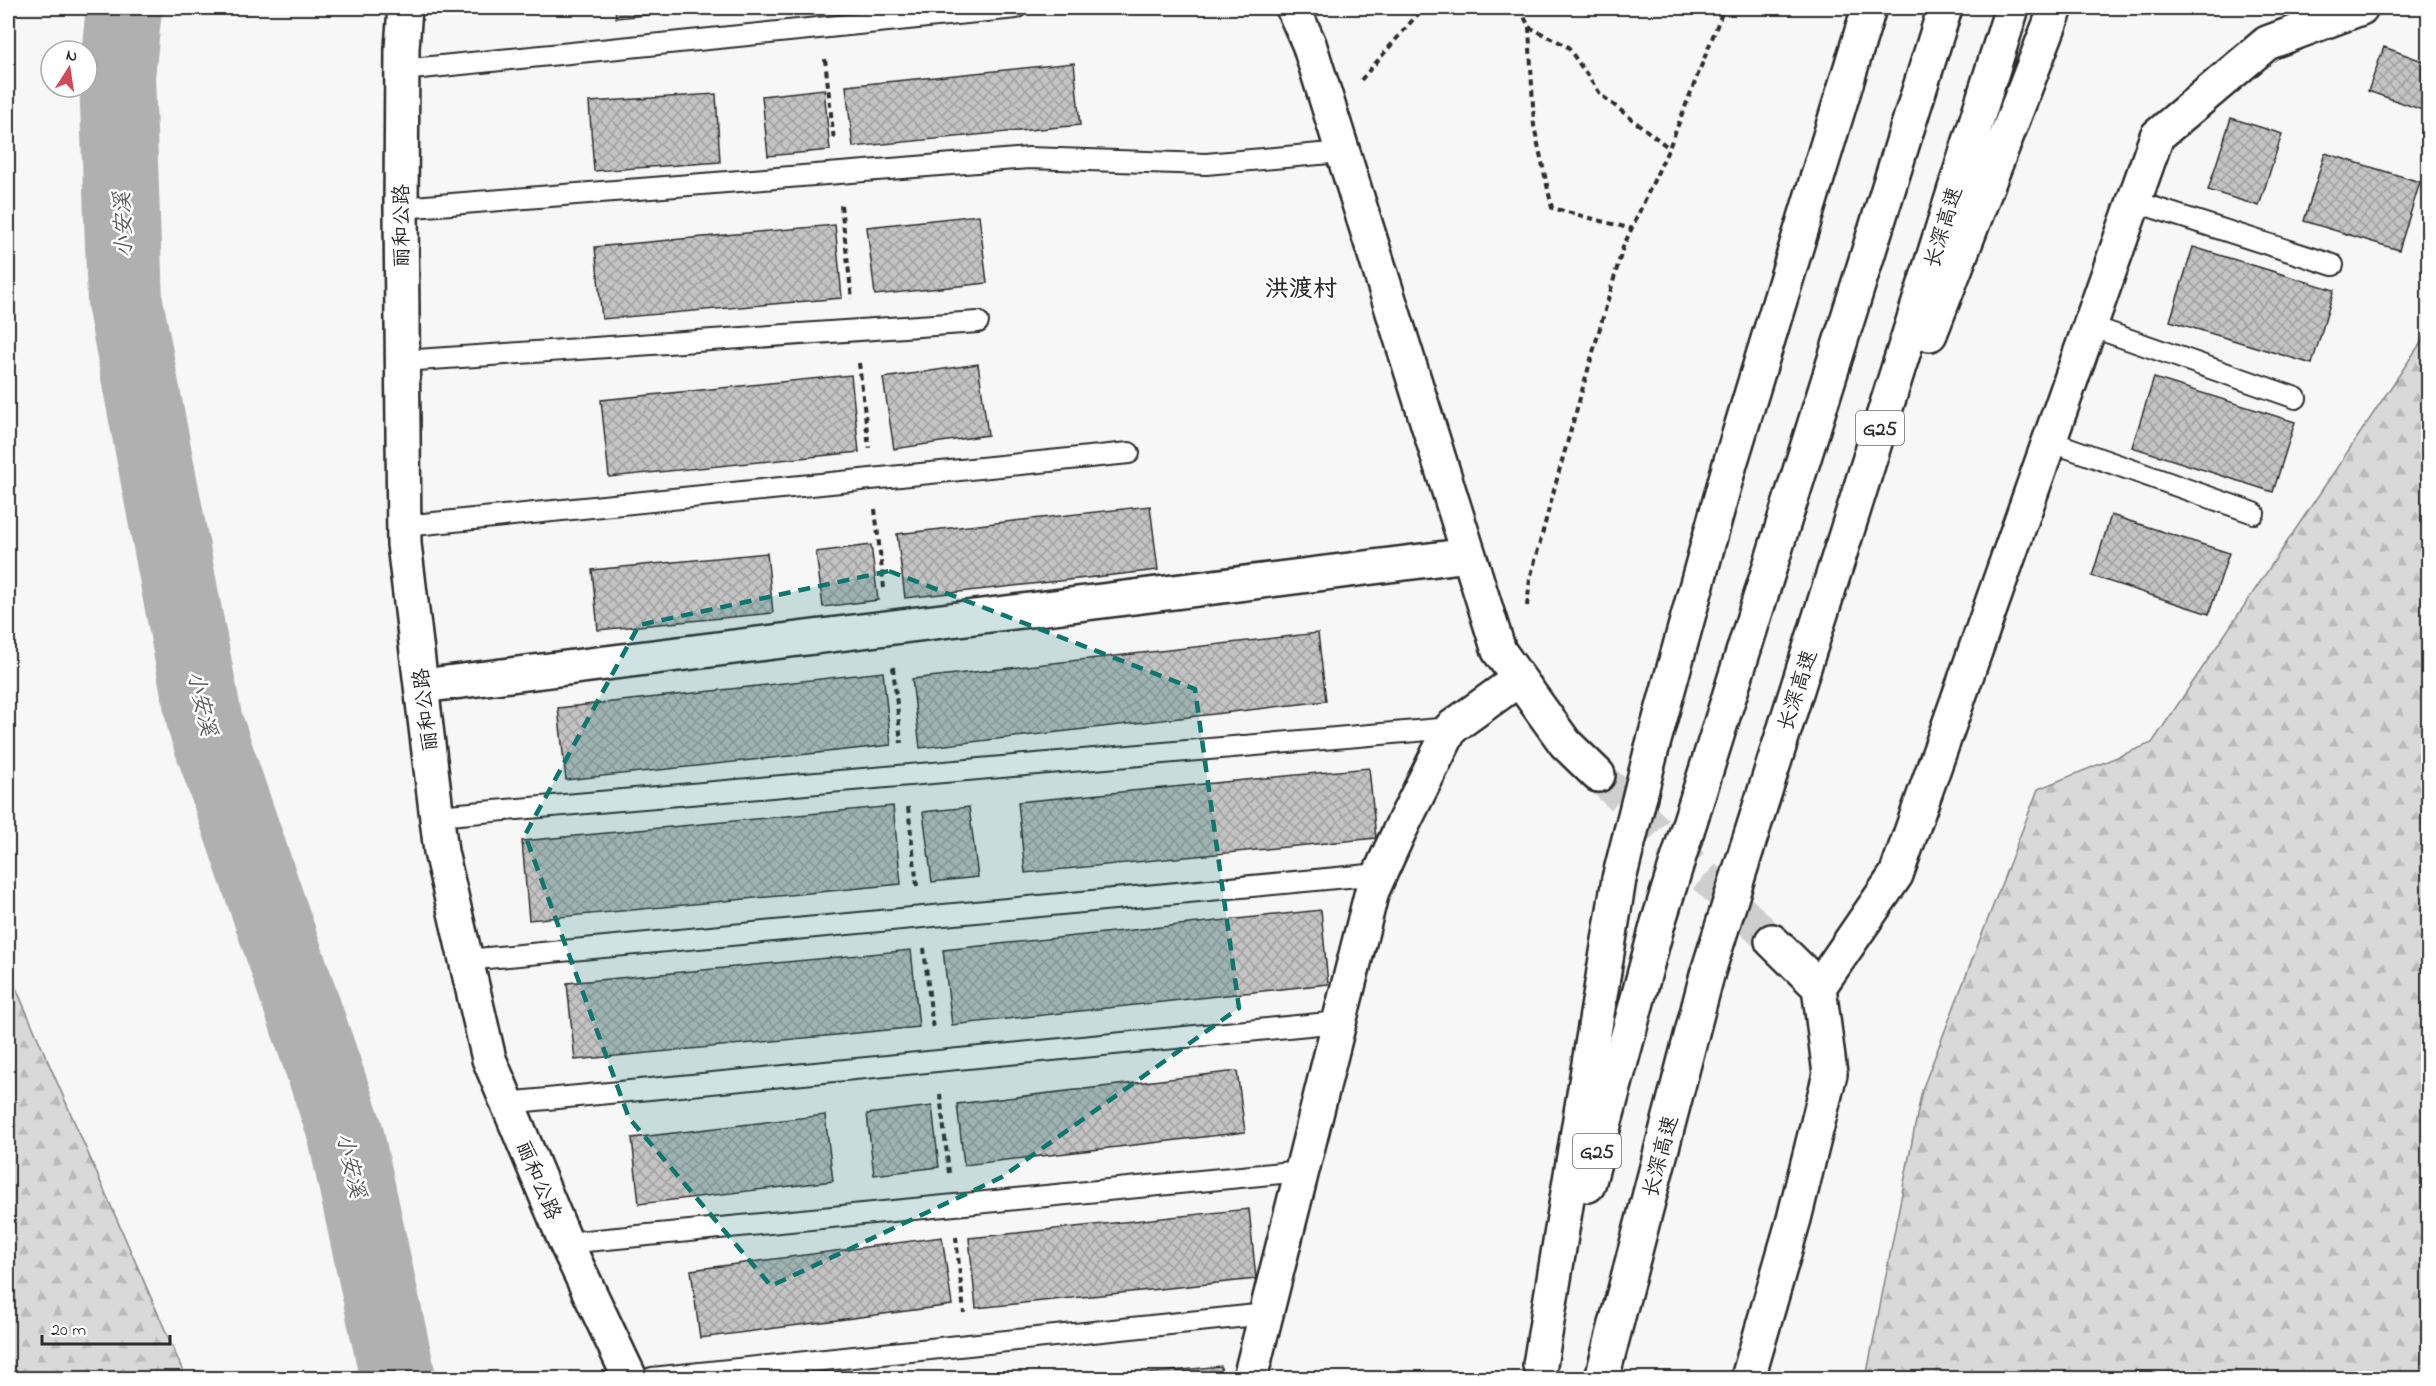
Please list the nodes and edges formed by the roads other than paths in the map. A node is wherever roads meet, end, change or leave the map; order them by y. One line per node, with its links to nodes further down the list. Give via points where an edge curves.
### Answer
1 (405, 8): 9 (main road, 丽和公路)
2 (1016, 8): 9 (lane)
3 (1293, 8): 10 (main road)
4 (1869, 8): 38 (main road, bridge, via 1730,464 1618,879)
5 (1946, 8): 38 (main road, G25, bridge, via 1658,923)
6 (2012, 8): 23 (main road, 长深高速 / G25)
7 (2056, 8): 23 (main road)
8 (2361, 8): 11 (main road, via 2267,43 2157,136)
9 (402, 70): 12 (main road, 丽和公路)
10 (1342, 152): 12 (lane, via 1206,164 1029,158); 22 (main road)
11 (2133, 201): 13 (lane); 15 (main road)
12 (401, 208): 16 (main road, 丽和公路)
13 (2333, 265)
14 (978, 322): 16 (lane)
15 (2090, 326): 17 (lane); 18 (main road)
16 (402, 361): 21 (main road, 丽和公路)
17 (2296, 398)
18 (2049, 441): 20 (lane); 32 (main road, via 1896,875)
19 (1129, 453): 21 (lane)
20 (2254, 513)
21 (404, 526): 25 (main road, 丽和公路)
22 (1469, 555): 24 (main road, via 1499,651); 25 (main road)
23 (1814, 638): 42 (main road, 长深高速 / G25, bridge, via 1707,975)
24 (1519, 679): 26 (main road); 27 (main road, via 1564,743)
25 (422, 686): 28 (main road, 丽和公路)
26 (1451, 728): 28 (lane); 29 (main road)
27 (1598, 775)
28 (437, 816): 31 (main road, 丽和公路, via 441,852)
29 (1379, 874): 31 (lane); 33 (main road)
30 (1772, 941): 32 (main road)
31 (466, 960): 34 (main road, 丽和公路, via 489,1059)
32 (1820, 987): 43 (main road, via 1830,1074 1794,1220)
33 (1339, 1022): 34 (lane); 35 (main road)
34 (506, 1103): 36 (main road, 丽和公路)
35 (1302, 1172): 36 (lane); 37 (main road)
36 (566, 1243): 39 (main road, 丽和公路)
37 (1266, 1314): 40 (lane); 41 (main road)
38 (1538, 1372)
39 (630, 1378)
40 (652, 1378)
41 (1250, 1378)
42 (1602, 1378)
43 (1748, 1378)

